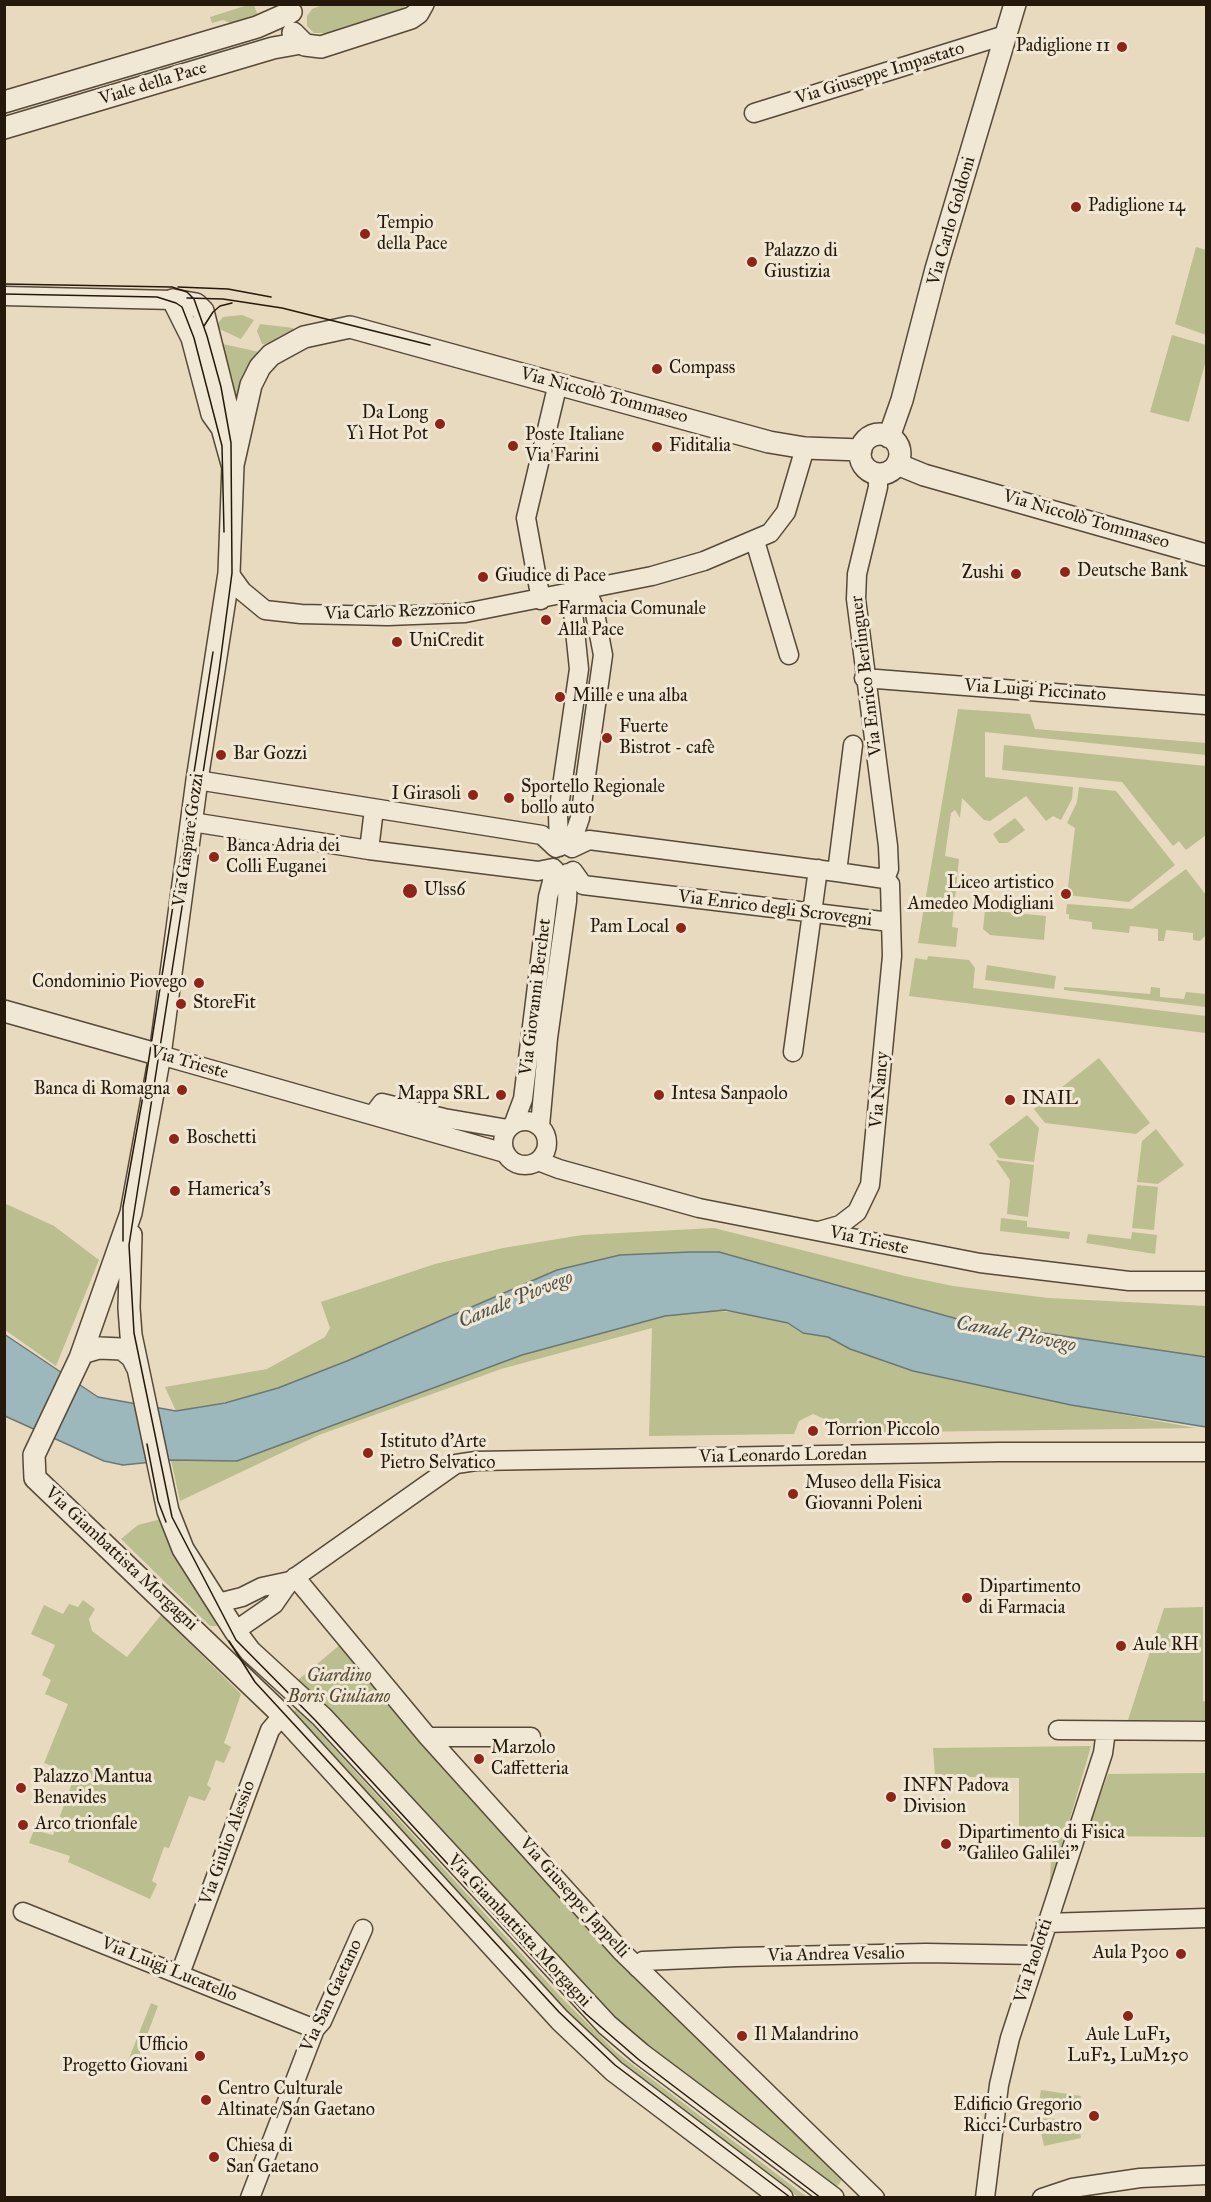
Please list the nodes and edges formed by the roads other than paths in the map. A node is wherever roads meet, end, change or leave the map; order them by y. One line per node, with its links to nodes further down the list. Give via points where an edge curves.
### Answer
1 (1015, 4): 4 (street, Via Carlo Goldoni)
2 (423, 5): 5 (street, Viale della Pace, via 411,18 326,45 313,47)
3 (294, 8): 5 (street, Viale della Pace, via 292,33); 6 (street, Viale della Pace, via 265,24)
4 (1005, 35): 7 (street, Via Giuseppe Impastato); 13 (street, Via Carlo Goldoni, via 902,400)
5 (301, 43): 8 (street, Viale della Pace)
6 (4, 102)
7 (754, 113)
8 (4, 128)
9 (4, 296): 10 (street)
10 (173, 300): 16 (street, Via Gaspare Gozzi, via 192,338 212,414 222,428)
11 (350, 327): 12 (street, Via Niccolò Tommaseo); 16 (street, Via Gaspare Gozzi, via 304,337 271,355 260,367 251,385)
12 (558, 383): 14 (street, Via Niccolò Tommaseo); 22 (street, via 526,518)
13 (888, 437): 15 (street, via 871,437); 17 (street, via 897,446 899,459)
14 (805, 448): 15 (street, Via Niccolò Tommaseo); 18 (street, Via Carlo Rezzonico, via 786,512 770,533)
15 (861, 450): 17 (street, via 866,468)
16 (232, 465): 20 (street, Via Gaspare Gozzi)
17 (887, 469): 19 (street, Via Niccolò Tommaseo, via 924,475); 26 (street, Via Enrico Berlinguer, via 878,488 857,574)
18 (755, 541): 21 (street, Via Carlo Rezzonico, via 652,576); 23 (street)
19 (1206, 555)
20 (229, 573): 22 (street, Via Carlo Rezzonico, via 242,591 266,610 301,614 465,613); 29 (street, Via Gaspare Gozzi)
21 (579, 592): 22 (street, Via Carlo Rezzonico); 24 (street, via 572,602); 25 (street, via 590,598 594,608 603,655)
22 (541, 600)
23 (789, 655)
24 (579, 669): 25 (street); 32 (street, via 558,814)
25 (602, 672): 32 (street, via 580,818)
26 (864, 678): 27 (street, Via Luigi Piccinato); 37 (street, Via Enrico Berlinguer, via 888,846 889,869)
27 (1206, 705)
28 (854, 745): 36 (street)
29 (197, 780): 30 (street); 31 (street, Via Gaspare Gozzi)
30 (374, 809): 32 (street, via 542,835); 33 (street)
31 (192, 822): 33 (street); 42 (street, Via Gaspare Gozzi)
32 (564, 848): 34 (street, via 589,840); 35 (street, via 550,855); 35 (street, via 578,857)
33 (369, 850): 35 (street)
34 (818, 869): 36 (street); 38 (street)
35 (562, 871): 38 (street, Via Enrico degli Scrovegni, via 583,885); 44 (street, Via Giovanni Berchet, via 567,901); 45 (street, Via Giovanni Berchet, via 548,897 523,1099)
36 (837, 872): 37 (street)
37 (885, 879): 39 (street, Via Enrico degli Scrovegni, via 891,888)
38 (813, 914): 39 (street, Via Enrico degli Scrovegni); 41 (street)
39 (890, 922): 49 (street, Via Nancy, via 889,1004 870,1185 857,1212 840,1225)
40 (4, 1011): 42 (street, Via Trieste)
41 (793, 1052)
42 (160, 1054): 43 (street, Via Trieste); 48 (street, Via Gaspare Gozzi)
43 (373, 1115): 45 (street, via 382,1103 444,1118); 46 (street, Via Trieste)
44 (540, 1125): 45 (street, via 528,1120); 47 (street, via 548,1141 546,1152)
45 (511, 1126): 46 (street, via 503,1138)
46 (505, 1153): 47 (street, Via Trieste, via 520,1165)
47 (538, 1161): 49 (street, Via Trieste, via 699,1208)
48 (131, 1213): 51 (street, Via Gaspare Gozzi); 52 (street, Via Gaspare Gozzi, via 129,1308)
49 (819, 1231): 50 (street, Via Trieste, via 992,1265 1129,1281)
50 (1206, 1281)
51 (82, 1355): 52 (street, via 99,1348 122,1349 132,1357); 54 (street, Via Gaspare Gozzi, via 38,1444 34,1455)
52 (139, 1374): 56 (street, Via Giambattista Morgagni, via 174,1530)
53 (1206, 1452): 55 (street, Via Leonardo Loredan, via 476,1461 456,1464)
54 (35, 1478): 58 (street, Via Giambattista Morgagni)
55 (292, 1579): 56 (street); 57 (street, via 274,1604); 63 (street, Via Giuseppe Jappelli)
56 (218, 1603): 57 (street, Via Giambattista Morgagni)
57 (235, 1631): 58 (street, Via Giambattista Morgagni, via 219,1640); 76 (street, Via Giambattista Morgagni, via 250,1651 322,1717 607,2025)
58 (206, 1640): 59 (street, Via Giambattista Morgagni)
59 (282, 1716): 71 (street, Via Giulio Alessio, via 270,1730); 75 (street, Via Giambattista Morgagni, via 560,2020 614,2071)
60 (1058, 1730): 61 (street)
61 (1106, 1731): 62 (street); 67 (street, Via Paolotti, via 1103,1753)
62 (1206, 1731)
63 (428, 1737): 64 (street); 70 (street, Via Giuseppe Jappelli)
64 (531, 1737)
65 (23, 1912): 71 (street, Via Luigi Lucatello)
66 (1206, 1918): 67 (street)
67 (1046, 1923): 69 (street, Via Paolotti)
68 (363, 1929): 72 (street, Via San Gaetano)
69 (1036, 1955): 70 (street, Via Andrea Vesalio, via 736,1957 643,1961); 78 (street, Via Paolotti, via 999,2085)
70 (638, 1968): 77 (street, Via Giuseppe Jappelli)
71 (180, 1974): 72 (street, Via Luigi Lucatello)
72 (315, 2029): 74 (street, Via San Gaetano)
73 (1206, 2175): 79 (street, via 1140,2178 1072,2188)
74 (250, 2198)
75 (782, 2198)
76 (833, 2198)
77 (875, 2198)
78 (985, 2198)
79 (1042, 2198)

